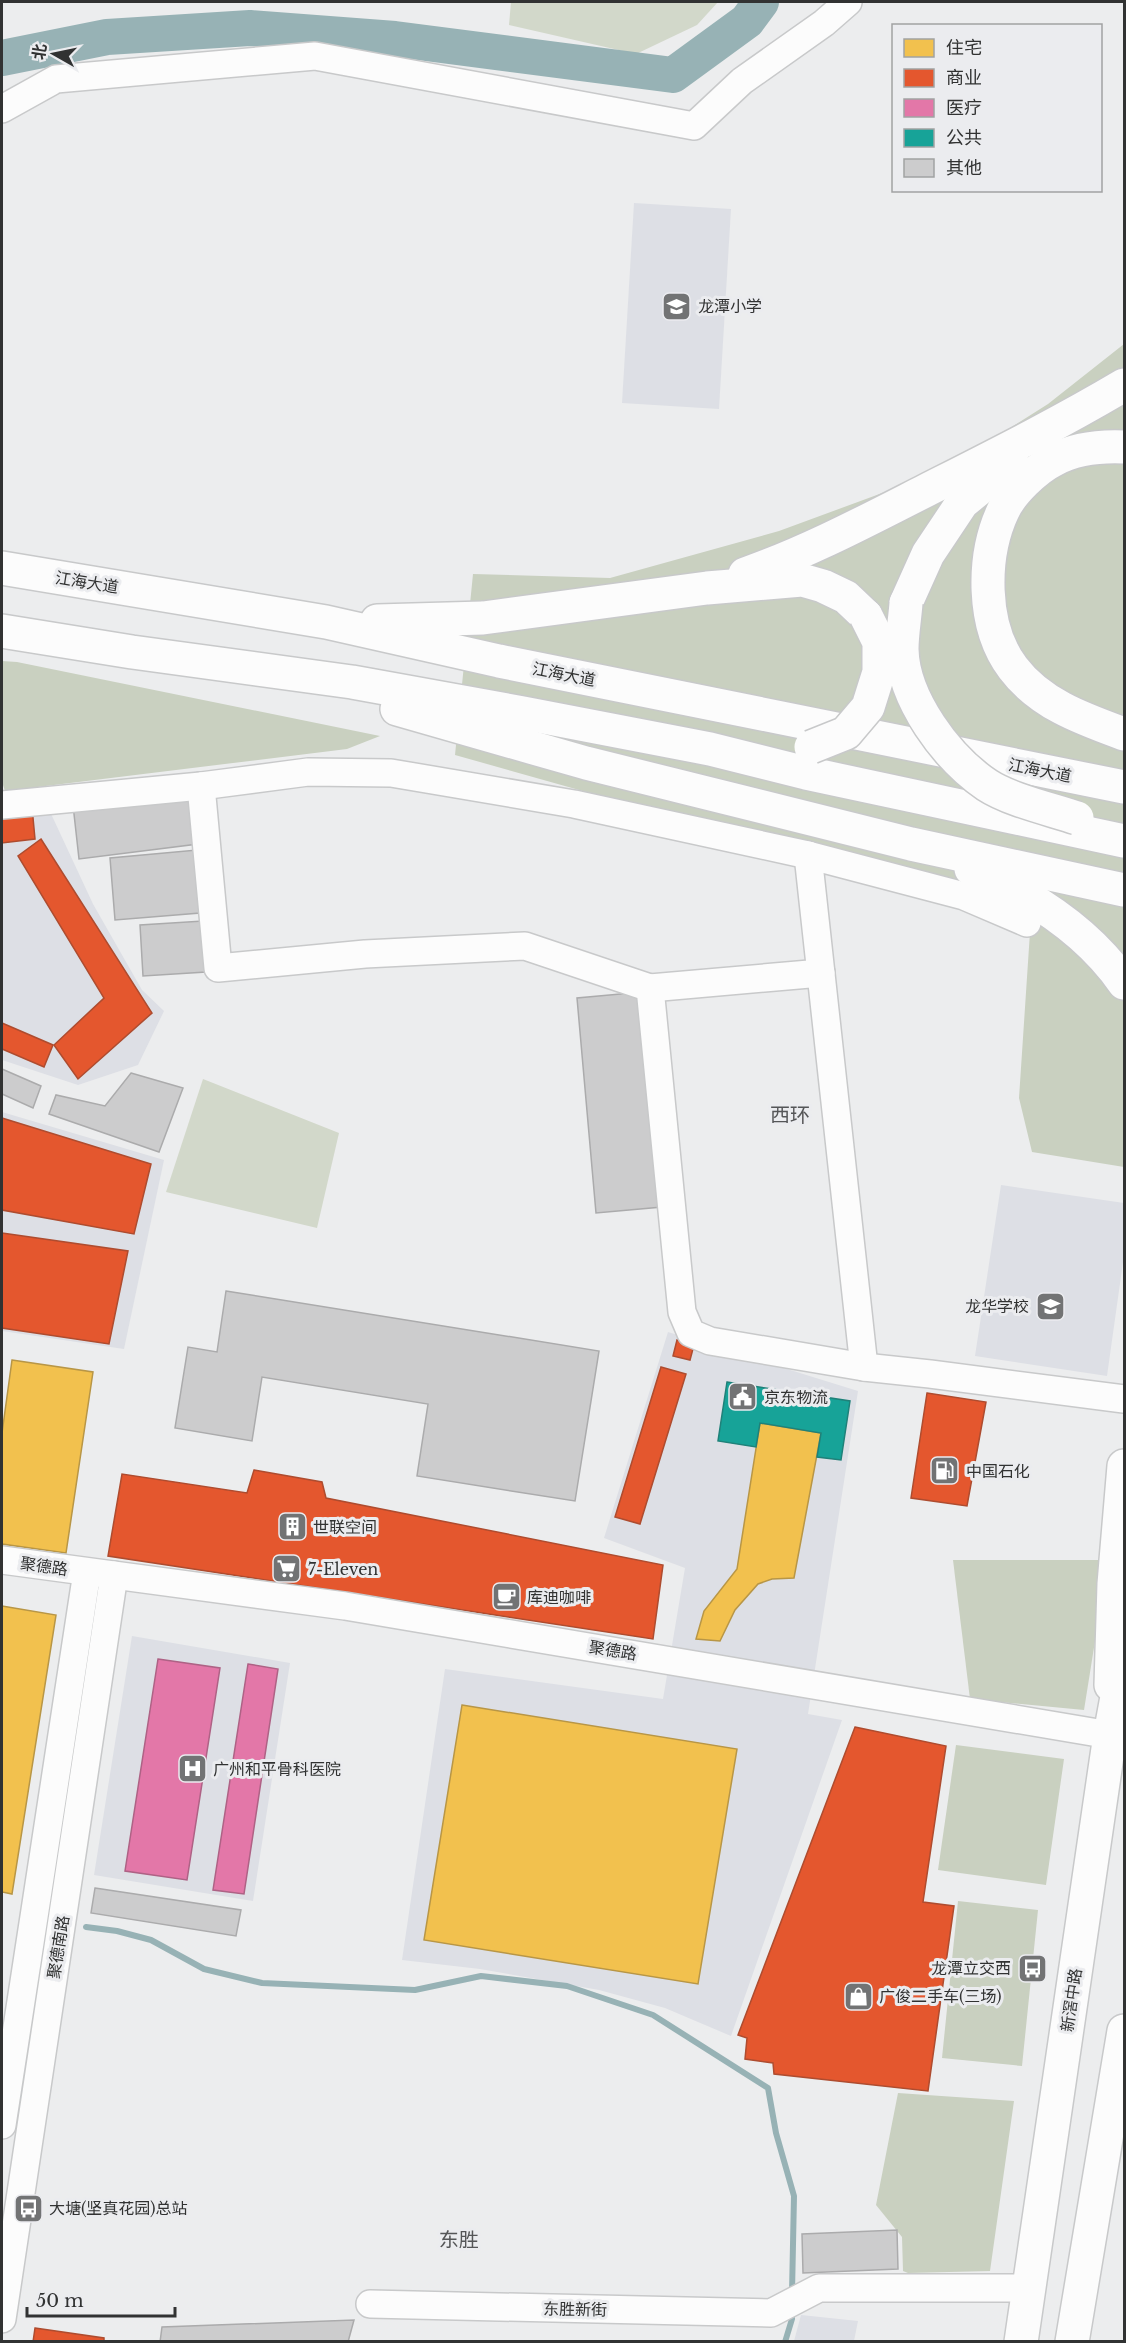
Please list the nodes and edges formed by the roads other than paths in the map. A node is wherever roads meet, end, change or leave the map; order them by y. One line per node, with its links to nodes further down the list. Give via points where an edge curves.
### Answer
1 (848, 2): 2 (street, via 742,81 694,126 315,56 56,79)
2 (2, 109)
3 (1125, 385): 4 (highway)
4 (1057, 424): 7 (highway, via 831,538); 16 (highway, bridge, via 962,503 927,554 906,603 902,651 909,681 926,721 954,757 988,785 1027,802)
5 (1125, 447): 11 (highway, via 1084,449 1054,459 1026,480 1003,510 990,552 987,595 995,634 1012,667 1036,692 1076,716)
6 (2, 568): 8 (highway, 江海大道)
7 (707, 588): 8 (highway, via 483,618); 12 (highway, bridge, via 802,580 824,586 846,597 866,616 879,642 879,672 868,707 846,733 811,747 768,752)
8 (326, 622): 14 (highway, 江海大道)
9 (2, 631): 10 (highway)
10 (256, 669): 12 (highway, via 352,682); 18 (highway, via 586,763)
11 (1125, 734)
12 (711, 749): 17 (highway, via 818,776)
13 (201, 786): 15 (street); 19 (street, via 308,772 391,773 574,804); 24 (street, via 218,968 365,954 525,946)
14 (1125, 787)
15 (2, 805)
16 (1125, 832)
17 (1125, 841)
18 (911, 844): 20 (highway); 23 (highway, via 999,881 1071,926 1102,954)
19 (808, 855): 21 (street, via 964,896); 22 (street)
20 (1125, 890)
21 (1027, 923)
22 (821, 974): 24 (street); 25 (street)
23 (1125, 983)
24 (650, 988): 25 (street, via 682,1312 691,1333 710,1341)
25 (864, 1367): 26 (street)
26 (1125, 1399)
27 (1125, 1466): 32 (highway, via 1114,1584)
28 (2, 1560): 29 (street, 聚德路)
29 (87, 1572): 30 (street, 聚德路); 34 (street, 聚德南路)
30 (114, 1575): 32 (street, 聚德路, via 345,1606); 37 (street, 聚德南路)
31 (1125, 1659): 32 (highway, 新滘中路)
32 (1110, 1735): 35 (highway, 新滘中路)
33 (1125, 2031): 39 (highway)
34 (2, 2125)
35 (1029, 2288): 36 (street, 东胜新街, via 819,2288 771,2313); 38 (highway, 新滘中路)
36 (370, 2304)
37 (2, 2319)
38 (1021, 2342)
39 (1072, 2342)

